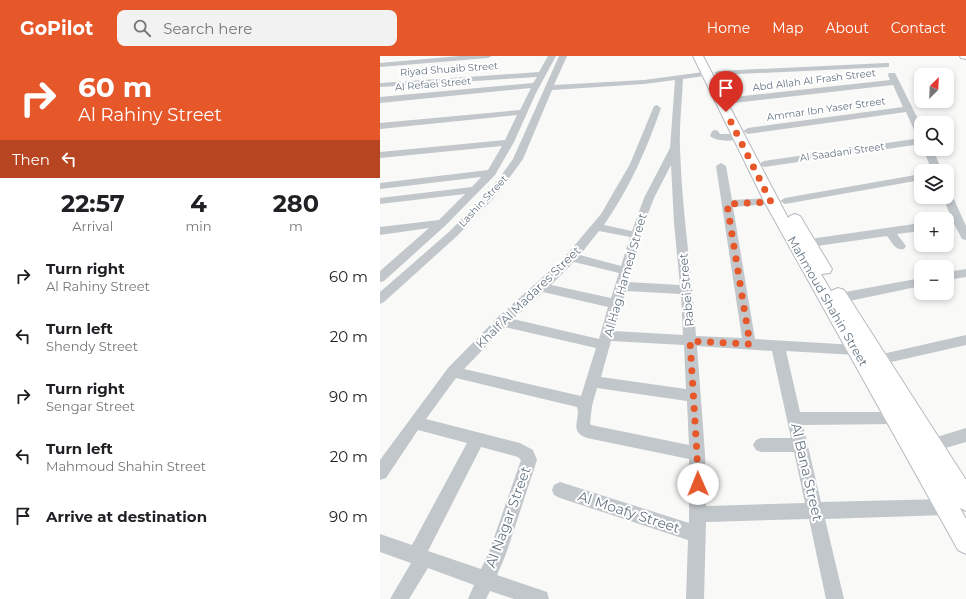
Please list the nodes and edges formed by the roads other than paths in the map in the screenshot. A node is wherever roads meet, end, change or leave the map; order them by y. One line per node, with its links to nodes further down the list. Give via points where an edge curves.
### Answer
1 (488, 56): 6 (street)
2 (698, 56): 9 (main road, Mahmoud Shahin Street)
3 (709, 56): 9 (main road, Mahmoud Shahin Street)
4 (882, 56): 8 (street)
5 (561, 61): 7 (street, Riyad Shuaib Street); 14 (street, Lashin Street)
6 (380, 65)
7 (547, 65): 12 (street, Riyad Shuaib Street); 13 (street, Lashin Street)
8 (886, 65): 9 (street); 11 (street)
9 (713, 73): 10 (street); 16 (main road, Mahmoud Shahin Street); 23 (main road, Mahmoud Shahin Street)
10 (679, 78): 14 (street); 26 (street, Rabei Street)
11 (896, 82): 16 (street, Abd Allah Al Frash Street); 18 (street)
12 (380, 85)
13 (536, 85): 15 (street, Al Refaei Street); 19 (street, Lashin Street)
14 (548, 88): 34 (street, Lashin Street, via 518,159)
15 (380, 100)
16 (734, 100): 23 (main road, Mahmoud Shahin Street)
17 (657, 108): 40 (street, Khalf Al Madares Street, via 641,153)
18 (908, 109): 20 (street); 23 (street, Ammar Ibn Yaser Street)
19 (523, 112): 21 (street); 24 (street, Lashin Street)
20 (914, 121)
21 (380, 126)
22 (715, 133): 23 (street, Ammar Ibn Yaser Street, via 718,137)
23 (743, 134): 28 (main road, Mahmoud Shahin Street); 36 (main road, Mahmoud Shahin Street)
24 (509, 142): 27 (street); 30 (street, Lashin Street)
25 (914, 142): 28 (street, Al Saadani Street)
26 (675, 148): 44 (street, Al Hag Hamed Street, via 649,198); 56 (street, Rabei Street, via 679,223)
27 (380, 155)
28 (764, 164): 36 (main road, Mahmoud Shahin Street)
29 (721, 166): 37 (street)
30 (491, 173): 32 (street); 33 (street, Lashin Street)
31 (914, 178): 36 (street)
32 (380, 186)
33 (473, 193): 34 (street); 35 (street); 38 (street, Lashin Street)
34 (486, 200): 58 (street, Lashin Street, via 457,230)
35 (380, 201)
36 (778, 201): 37 (street); 46 (main road, Mahmoud Shahin Street); 66 (main road, Mahmoud Shahin Street)
37 (727, 204): 64 (street)
38 (442, 223): 42 (street); 52 (street, Lashin Street)
39 (954, 225): 45 (street)
40 (597, 227): 44 (street); 48 (street, Khalf Al Madares Street)
41 (914, 228): 43 (street)
42 (380, 232)
43 (890, 232): 46 (street); 47 (street)
44 (636, 235): 49 (street, Al Hag Hamed Street)
45 (966, 236)
46 (810, 243): 57 (main road, Mahmoud Shahin Street)
47 (900, 246)
48 (571, 257): 49 (street); 55 (street, Khalf Al Madares Street)
49 (626, 270): 54 (street, Al Hag Hamed Street)
50 (966, 273): 51 (street)
51 (954, 275)
52 (381, 277)
53 (914, 283): 57 (street)
54 (622, 286): 56 (street); 59 (street, Al Hag Hamed Street)
55 (541, 287): 59 (street); 60 (street, Khalf Al Madares Street)
56 (687, 290): 63 (street, Rabei Street)
57 (840, 298): 67 (main road, Mahmoud Shahin Street)
58 (380, 299)
59 (616, 304): 62 (street, Al Hag Hamed Street)
60 (502, 321): 62 (street); 68 (street, Khalf Al Madares Street)
61 (966, 340): 67 (street)
62 (606, 341): 63 (street); 69 (street, Al Hag Hamed Street)
63 (690, 341): 64 (street); 70 (street, Rabei Street)
64 (750, 344): 65 (street)
65 (778, 346): 66 (street); 73 (street, Al Bana Street)
66 (856, 350): 72 (main road, Mahmoud Shahin Street)
67 (878, 360): 79 (main road, Mahmoud Shahin Street)
68 (453, 372): 71 (street, via 581,402); 74 (street, Khalf Al Madares Street)
69 (593, 382): 70 (street); 71 (street, Al Hag Hamed Street)
70 (694, 396): 80 (street, Rabei Street)
71 (585, 406): 80 (street, Al Hag Hamed Street, via 582,424 587,432)
72 (895, 418): 73 (street); 84 (main road, Mahmoud Shahin Street)
73 (795, 419): 78 (street, Al Bana Street)
74 (416, 423): 76 (street, Al Nagar Street); 81 (street, Khalf Al Madares Street)
75 (966, 435): 79 (street)
76 (477, 439): 90 (street); 91 (street, Al Nagar Street, via 524,451 529,460 508,525)
77 (761, 445): 78 (street)
78 (801, 445): 85 (street, Al Bana Street)
79 (932, 445): 83 (main road, Mahmoud Shahin Street)
80 (697, 454): 86 (street, Rabei Street)
81 (380, 473)
82 (560, 490): 87 (street, Al Moafy Street)
83 (966, 500)
84 (946, 508): 85 (street); 88 (main road, Mahmoud Shahin Street)
85 (815, 511): 86 (street); 96 (street, Al Bana Street)
86 (698, 514): 87 (street, Rabei Street)
87 (698, 534): 95 (street, Rabei Street)
88 (966, 542)
89 (380, 543): 90 (street)
90 (420, 557): 91 (street); 92 (street)
91 (485, 580): 93 (street, Al Nagar Street); 94 (street)
92 (399, 599)
93 (477, 599)
94 (540, 599)
95 (695, 599)
96 (835, 599)

